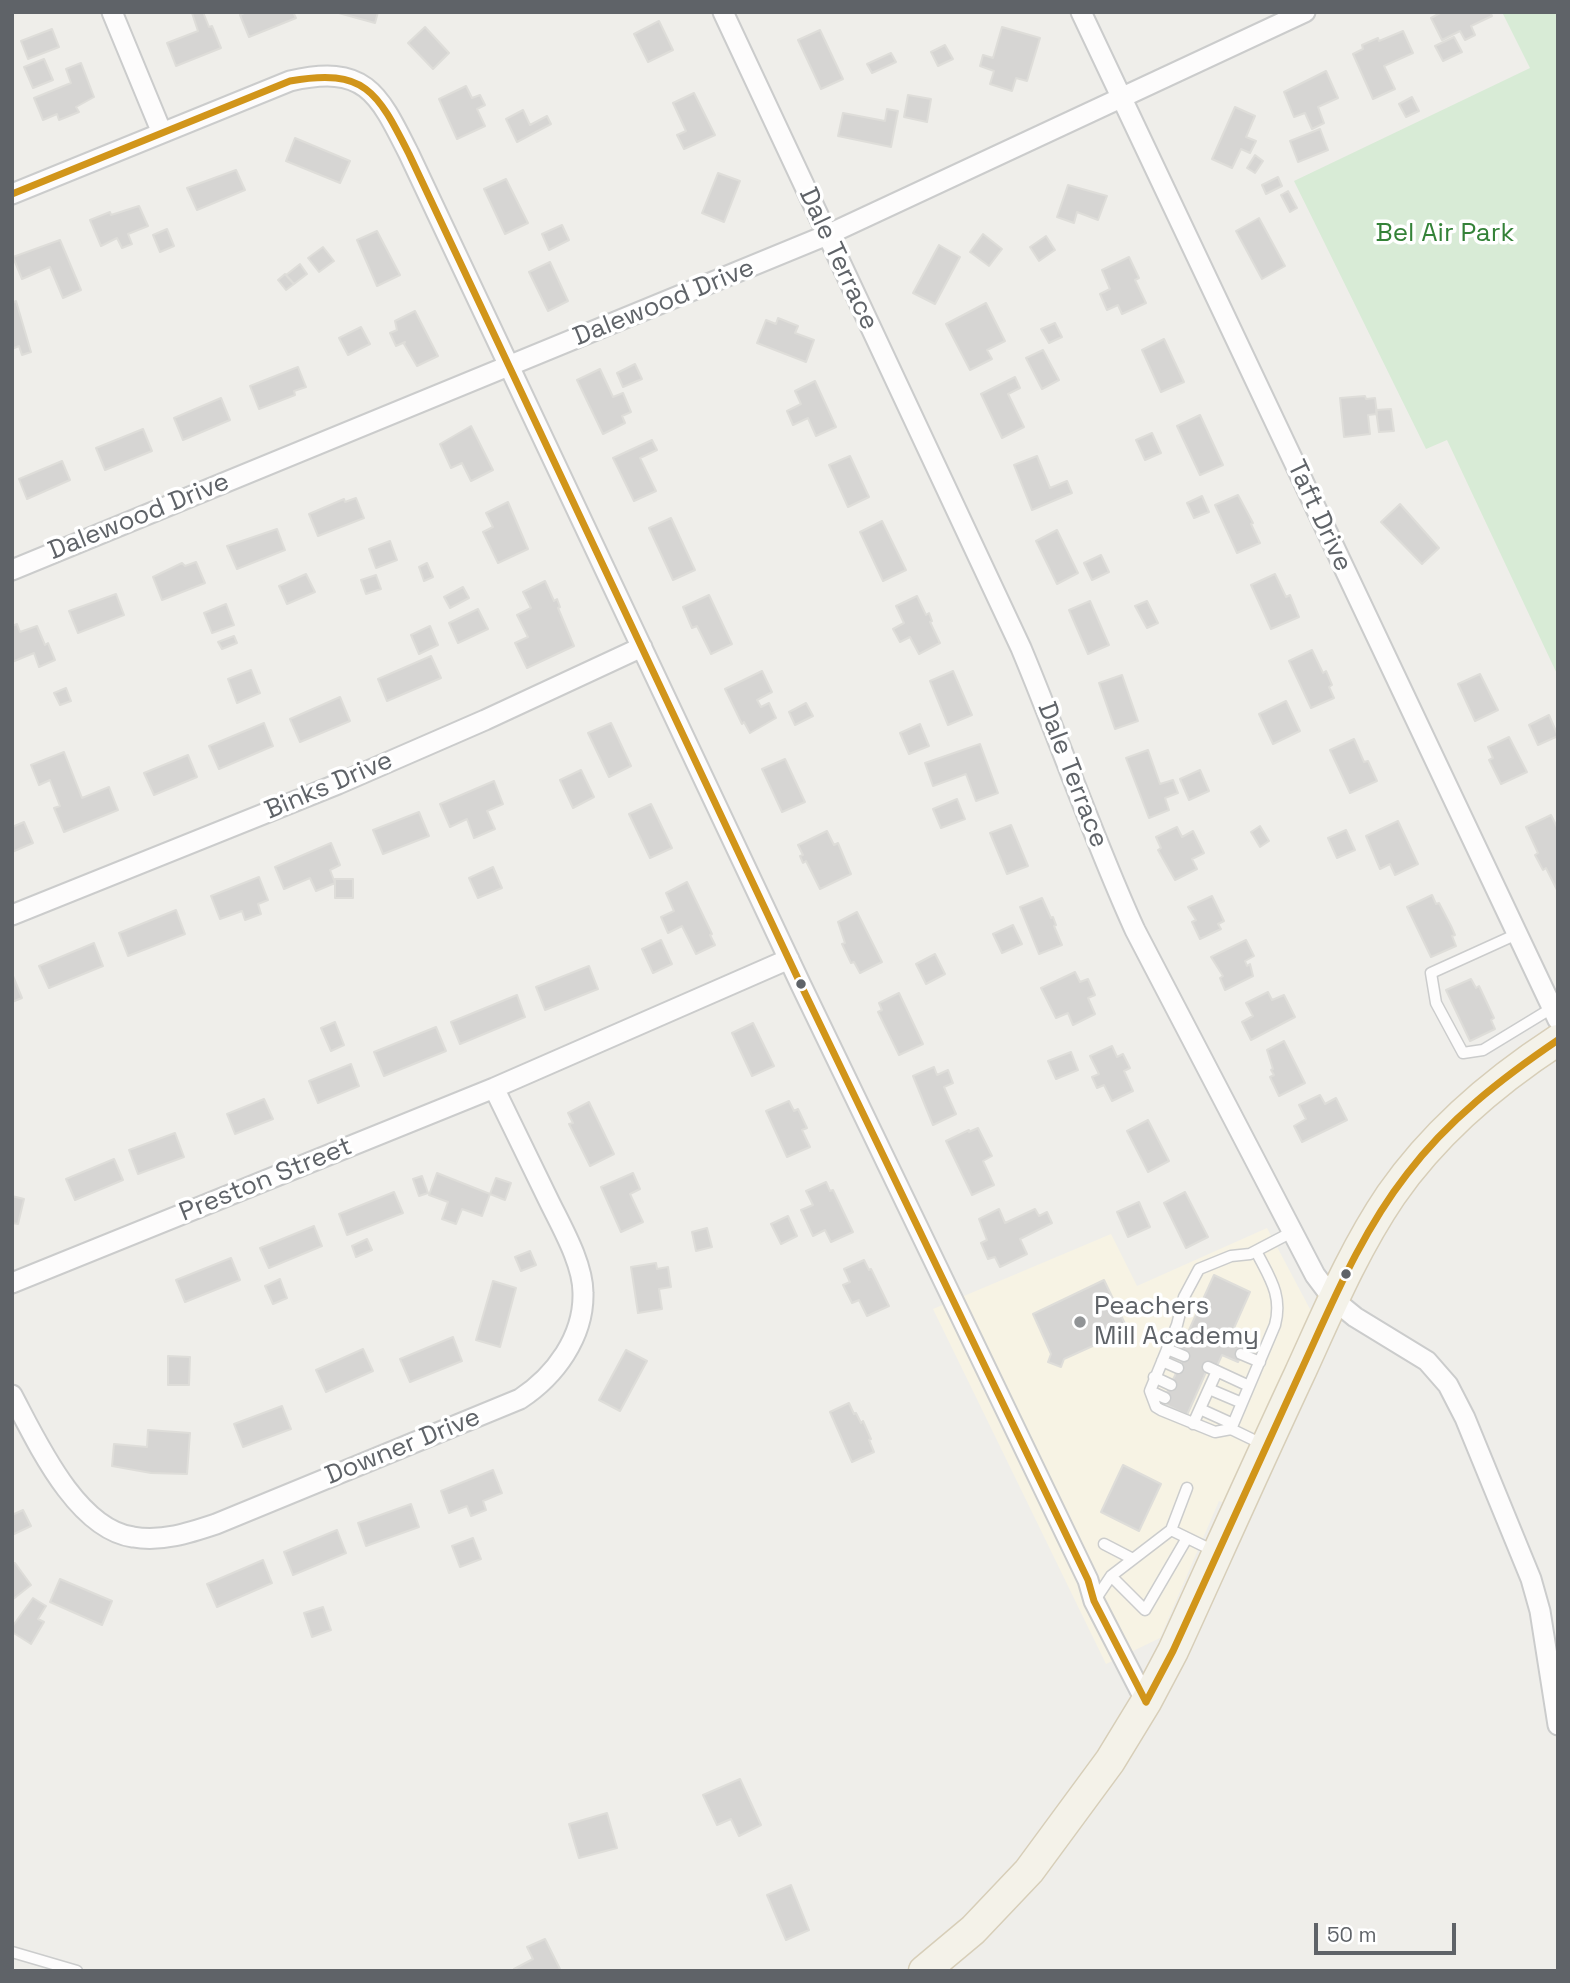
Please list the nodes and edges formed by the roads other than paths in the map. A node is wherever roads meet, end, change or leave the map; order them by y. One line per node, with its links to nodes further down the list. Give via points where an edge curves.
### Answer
1 (112, 12): 6 (street)
2 (723, 12): 8 (street, Dale Terrace)
3 (1081, 12): 5 (street, Taft Drive)
4 (1305, 12): 5 (street, Dalewood Drive)
5 (1121, 98): 8 (street, Dalewood Drive); 13 (street, Taft Drive)
6 (162, 133): 7 (street); 9 (street, via 290,81 327,75 358,82 395,126)
7 (12, 194)
8 (827, 235): 9 (street, Dalewood Drive); 18 (street, Dale Terrace, via 1021,648 1135,930)
9 (509, 365): 10 (street, Dalewood Drive); 11 (street)
10 (12, 569)
11 (642, 647): 12 (street, Binks Drive, via 338,784); 14 (street)
12 (12, 915)
13 (1517, 934): 15 (street, Taft Drive); 15 (lane, via 1431,973 1436,1003 1463,1053 1483,1050)
14 (789, 959): 17 (street, Preston Street); 49 (street, via 1088,1580)
15 (1555, 1014)
16 (1558, 1040): 21 (main road, via 1455,1120 1421,1158 1368,1232)
17 (494, 1088): 20 (street, Preston Street); 35 (street, Downer Drive, via 569,1242 583,1293 575,1335 566,1352 552,1374 520,1399 216,1524 162,1538 111,1531 93,1516 55,1474)
18 (1292, 1232): 19 (lane); 21 (street, Dale Terrace)
19 (1256, 1251): 22 (lane, via 1231,1255 1199,1269 1184,1297); 28 (lane, via 1279,1301)
20 (12, 1283)
21 (1334, 1299): 41 (main road); 51 (street, Dale Terrace, via 1427,1361 1448,1385 1531,1579)
22 (1177, 1325): 23 (lane); 24 (lane)
23 (1189, 1330)
24 (1167, 1349): 26 (lane); 27 (lane)
25 (1241, 1354): 28 (lane)
26 (1184, 1356)
27 (1162, 1361): 29 (lane); 30 (lane)
28 (1260, 1362): 33 (lane)
29 (1178, 1368)
30 (1154, 1377): 32 (lane); 34 (lane)
31 (1208, 1384): 33 (lane, via 1213,1369); 37 (lane); 38 (lane)
32 (1171, 1385)
33 (1250, 1386): 37 (lane)
34 (1150, 1391): 36 (lane); 39 (lane, via 1156,1407)
35 (12, 1395)
36 (1165, 1398)
37 (1242, 1404): 40 (lane)
38 (1197, 1405): 39 (lane); 40 (lane)
39 (1193, 1424): 40 (lane, via 1215,1432)
40 (1232, 1426): 41 (lane)
41 (1266, 1446): 46 (main road)
42 (1187, 1489): 43 (lane)
43 (1171, 1530): 44 (lane); 47 (lane)
44 (1187, 1538): 46 (lane); 48 (lane, via 1145,1610)
45 (1104, 1544): 47 (lane)
46 (1218, 1553): 50 (main road)
47 (1133, 1559): 48 (lane)
48 (1111, 1576): 49 (lane)
49 (1094, 1601): 50 (street)
50 (1146, 1702): 54 (main road, via 1110,1761 1029,1871 973,1930)
51 (1558, 1725)
52 (12, 1952): 53 (lane)
53 (77, 1971)
54 (924, 1971)

